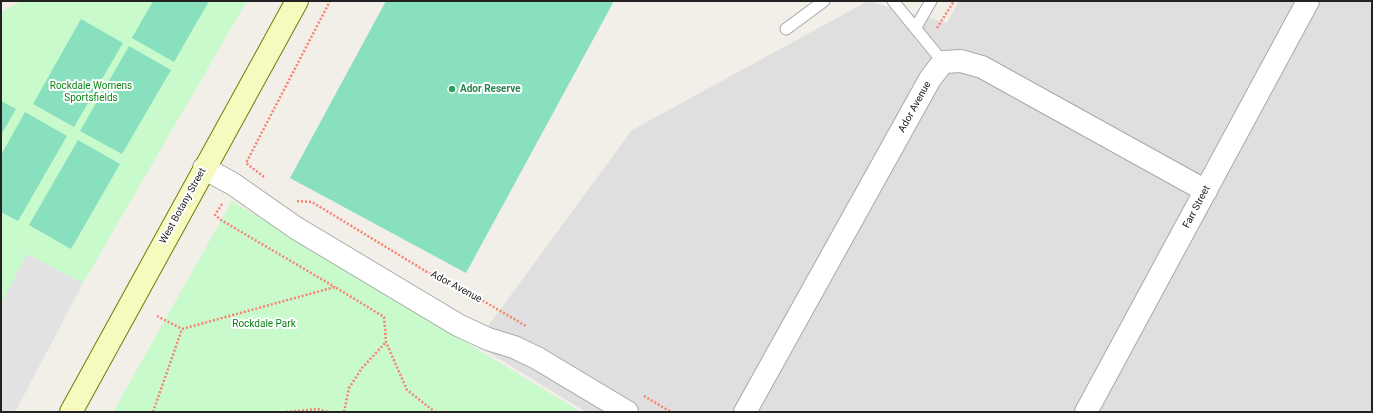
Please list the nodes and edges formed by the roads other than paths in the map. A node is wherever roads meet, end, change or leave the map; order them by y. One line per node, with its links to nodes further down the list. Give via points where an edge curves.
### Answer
1 (297, 1): 9 (main road, West Botany Street)
2 (824, 1): 7 (lane)
3 (893, 1): 6 (lane)
4 (931, 1): 6 (lane)
5 (1308, 1): 10 (street, Farr Street)
6 (916, 27): 8 (lane)
7 (786, 29)
8 (943, 62): 10 (street, via 961,61 982,67); 13 (street, Ador Avenue, via 930,79)
9 (204, 168): 11 (main road, West Botany Street); 12 (street, via 233,184 296,228 458,325 537,358)
10 (1206, 191): 14 (street, Farr Street)
11 (71, 412)
12 (627, 412)
13 (746, 412)
14 (1086, 412)

